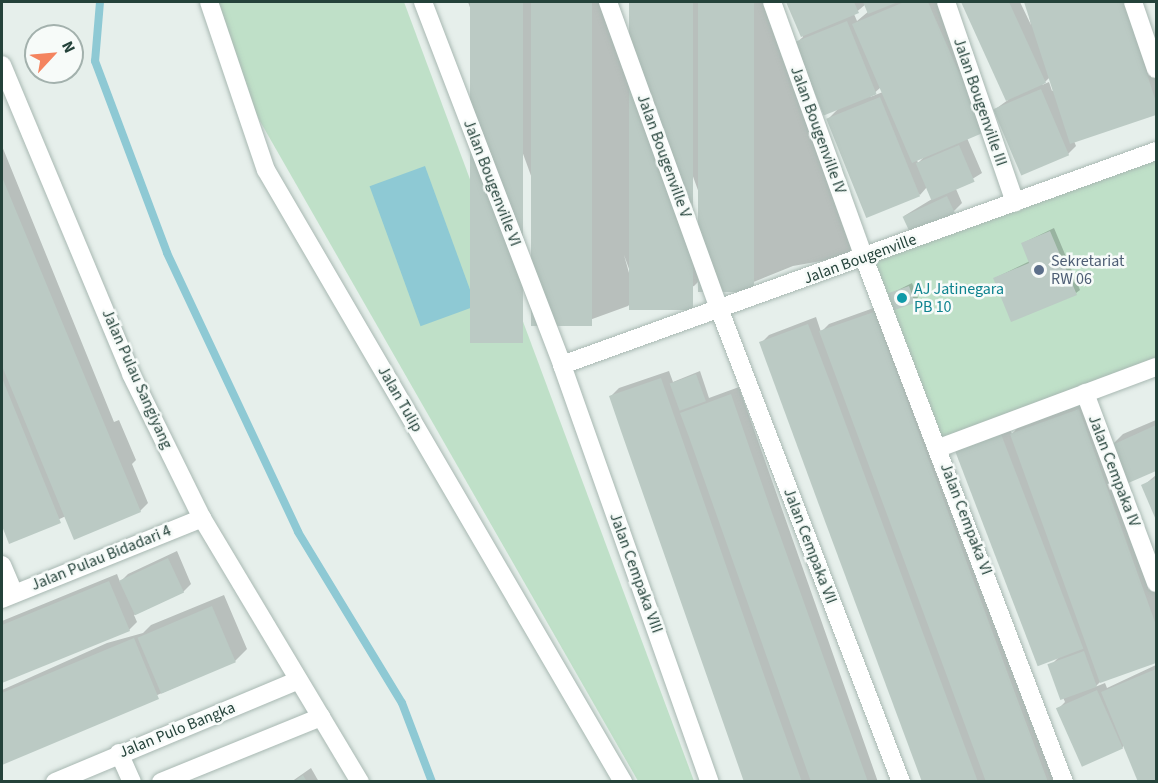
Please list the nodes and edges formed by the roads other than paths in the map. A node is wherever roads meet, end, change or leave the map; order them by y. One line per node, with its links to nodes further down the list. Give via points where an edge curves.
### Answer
1 (209, 2): 28 (street, Jalan Tulip, via 266,170)
2 (423, 2): 13 (street, Jalan Bougenville VI)
3 (608, 2): 12 (street, Jalan Bougenville V)
4 (772, 2): 11 (street, Jalan Bougenville IV)
5 (946, 2): 10 (street, Jalan Bougenville III)
6 (1133, 2): 8 (street)
7 (2, 65): 17 (street, Jalan Pulau Sangiyang, via 131,374)
8 (1156, 69)
9 (1156, 151): 10 (street, Jalan Bougenville)
10 (1015, 202): 11 (street, Jalan Bougenville)
11 (864, 258): 12 (street, Jalan Bougenville); 16 (street, Jalan Cempaka VI)
12 (720, 311): 13 (street, Jalan Bougenville); 30 (street, Jalan Cempaka VII)
13 (562, 365): 29 (street, Jalan Cempaka VIII)
14 (1156, 367): 15 (street)
15 (1085, 393): 16 (street); 19 (street, Jalan Cempaka IV)
16 (939, 448): 31 (street, Jalan Cempaka VI)
17 (202, 518): 20 (street, Jalan Pulau Bidadari 4); 21 (street, Jalan Pulau Sangiyang)
18 (2, 565): 20 (street)
19 (1156, 583)
20 (8, 596)
21 (299, 680): 22 (street, Jalan Pulau Sangiyang); 23 (street, Jalan Pulo Bangka)
22 (321, 717): 26 (street); 27 (street, Jalan Pulau Sangiyang)
23 (120, 753): 24 (street, Jalan Pulo Bangka); 25 (street)
24 (55, 782)
25 (132, 782)
26 (161, 782)
27 (360, 782)
28 (624, 782)
29 (710, 782)
30 (901, 782)
31 (1064, 782)

